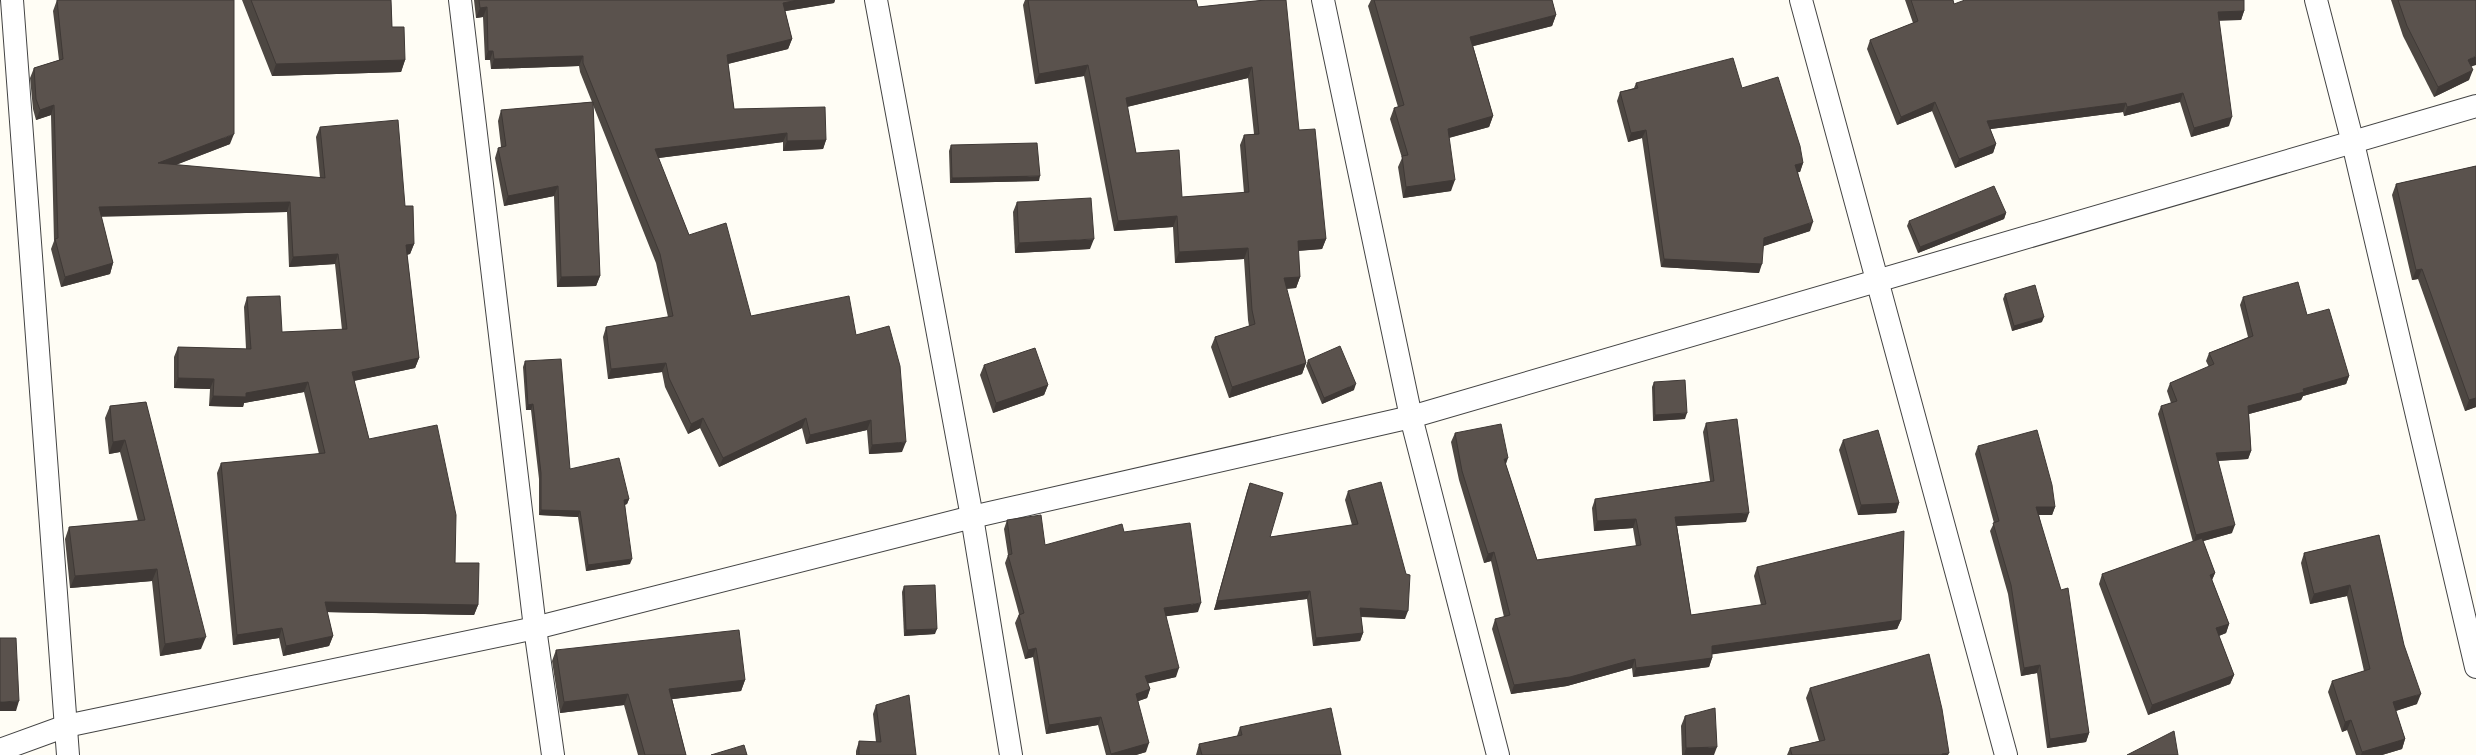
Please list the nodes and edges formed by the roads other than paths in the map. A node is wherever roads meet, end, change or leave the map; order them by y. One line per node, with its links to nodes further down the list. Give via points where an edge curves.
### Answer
1 (12, 0): 14 (street)
2 (460, 0): 12 (street)
3 (876, 0): 11 (street)
4 (1323, 0): 10 (street)
5 (1801, 0): 9 (street)
6 (2316, 0): 8 (street)
7 (2476, 106): 8 (street)
8 (2353, 143): 9 (street); 13 (street)
9 (1876, 281): 10 (street); 20 (street)
10 (1411, 418): 11 (street); 19 (street)
11 (972, 517): 12 (street); 18 (street)
12 (535, 628): 14 (street); 17 (street)
13 (2476, 667)
14 (66, 726): 15 (street); 16 (street)
15 (0, 750)
16 (68, 755)
17 (553, 755)
18 (1011, 755)
19 (1498, 755)
20 (2006, 755)

